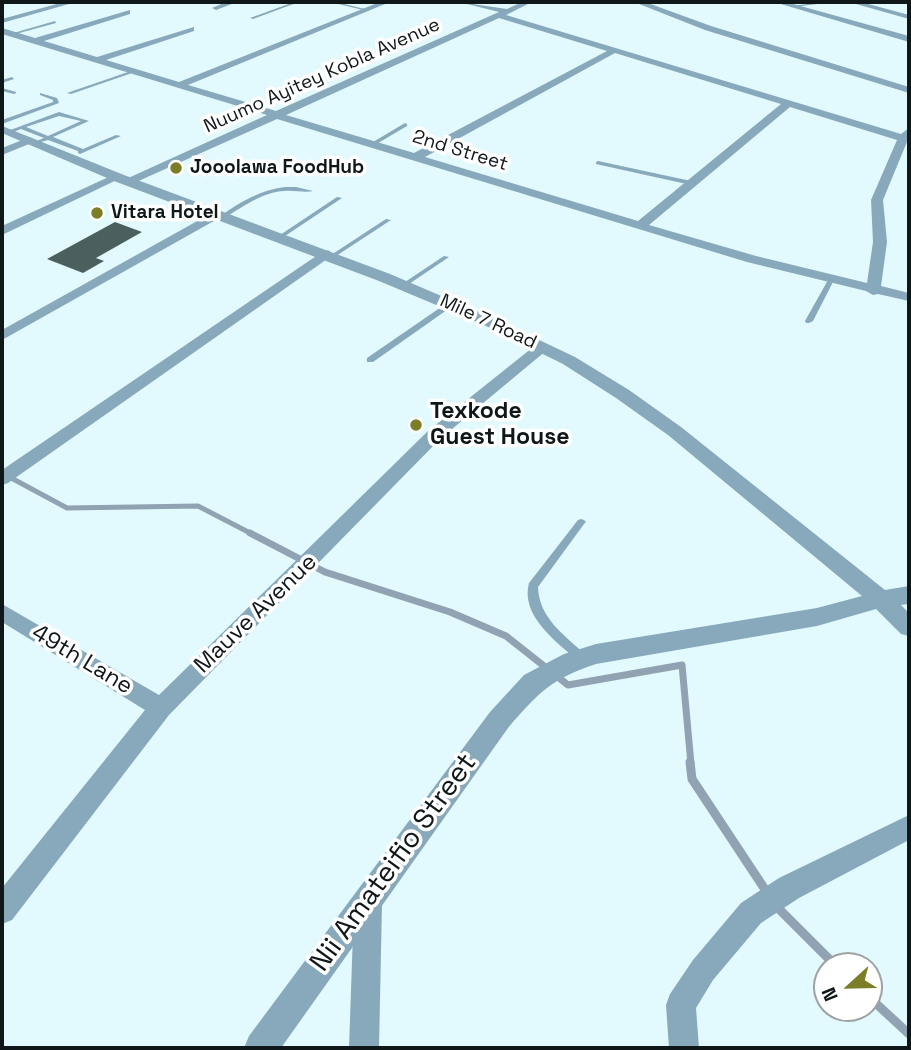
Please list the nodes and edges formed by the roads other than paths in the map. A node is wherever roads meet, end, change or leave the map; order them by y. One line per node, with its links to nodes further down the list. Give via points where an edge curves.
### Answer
1 (72, 2): 20 (street)
2 (233, 2): 13 (street)
3 (297, 2): 19 (lane)
4 (332, 2): 14 (lane)
5 (386, 2): 14 (street)
6 (463, 2): 16 (street)
7 (528, 2): 16 (street, Nuumo Ayitey Kobla Avenue)
8 (638, 2): 34 (street)
9 (778, 2): 12 (street)
10 (831, 2): 12 (lane)
11 (853, 2): 17 (street); 18 (street)
12 (794, 6): 17 (street)
13 (216, 8)
14 (367, 10): 32 (street)
15 (127, 12): 25 (street)
16 (502, 13): 26 (street); 39 (street, Nuumo Ayitey Kobla Avenue)
17 (820, 14): 24 (street)
18 (909, 17)
19 (252, 18)
20 (2, 21)
21 (55, 22): 23 (lane)
22 (191, 29): 27 (street)
23 (7, 33): 25 (street, 2nd Street)
24 (909, 39)
25 (35, 41): 27 (street, 2nd Street)
26 (615, 50): 38 (street); 49 (street)
27 (97, 60): 28 (street, 2nd Street)
28 (128, 70): 30 (lane); 32 (street, 2nd Street); 36 (lane)
29 (12, 78): 31 (lane)
30 (90, 80)
31 (2, 82)
32 (177, 86): 39 (street, 2nd Street)
33 (2, 89): 35 (lane)
34 (909, 90)
35 (14, 93)
36 (69, 93)
37 (42, 94): 41 (lane, via 56,103)
38 (788, 103): 42 (street); 52 (street)
39 (276, 116): 45 (street, 2nd Street); 51 (street, Nuumo Ayitey Kobla Avenue)
40 (405, 125): 45 (lane)
41 (8, 128): 44 (street, Mile 7 Road); 44 (lane); 44 (lane, via 59,114 86,121)
42 (906, 134): 64 (street, via 877,200 880,242)
43 (118, 136): 46 (lane)
44 (41, 142): 46 (lane); 47 (street); 48 (street, Mile 7 Road)
45 (371, 145): 49 (street, 2nd Street)
46 (83, 151): 48 (lane)
47 (2, 152)
48 (69, 157): 51 (street, Mile 7 Road)
49 (414, 158): 57 (street, 2nd Street)
50 (598, 163): 52 (lane)
51 (123, 179): 55 (street, Mile 7 Road); 58 (street, Nuumo Ayitey Kobla Avenue)
52 (691, 183): 57 (street)
53 (310, 191): 55 (lane, via 274,188)
54 (339, 198): 59 (lane)
55 (220, 215): 59 (street, Mile 7 Road); 68 (street)
56 (388, 220): 60 (lane)
57 (640, 226): 62 (street, 2nd Street)
58 (2, 231)
59 (279, 237): 60 (street, Mile 7 Road)
60 (328, 255): 63 (street, Mile 7 Road); 71 (street)
61 (446, 257): 63 (lane)
62 (831, 280): 64 (street, 2nd Street); 67 (lane)
63 (404, 285): 66 (street, Mile 7 Road)
64 (873, 290): 65 (street, 2nd Street)
65 (909, 298)
66 (450, 305): 69 (street, Mile 7 Road); 70 (lane)
67 (809, 321)
68 (2, 336)
69 (542, 347): 74 (street, Mile 7 Road, via 631,400 704,452); 78 (street, Mauve Avenue, via 435,435)
70 (370, 360)
71 (8, 475)
72 (581, 522): 77 (lane, via 533,586 531,599)
73 (909, 595): 74 (street)
74 (882, 599): 76 (street, Mile 7 Road); 77 (street, via 817,617)
75 (2, 612): 78 (street, 49th Lane)
76 (909, 627)
77 (578, 659): 80 (street, Nii Amateifio Street, via 533,682 499,720)
78 (161, 708): 81 (street, Mauve Avenue)
79 (909, 827): 84 (street, via 789,888 751,913 703,970 681,1005)
80 (368, 898): 82 (street, Nii Amateifio Street); 83 (street)
81 (2, 910)
82 (261, 1048)
83 (364, 1048)
84 (684, 1048)

